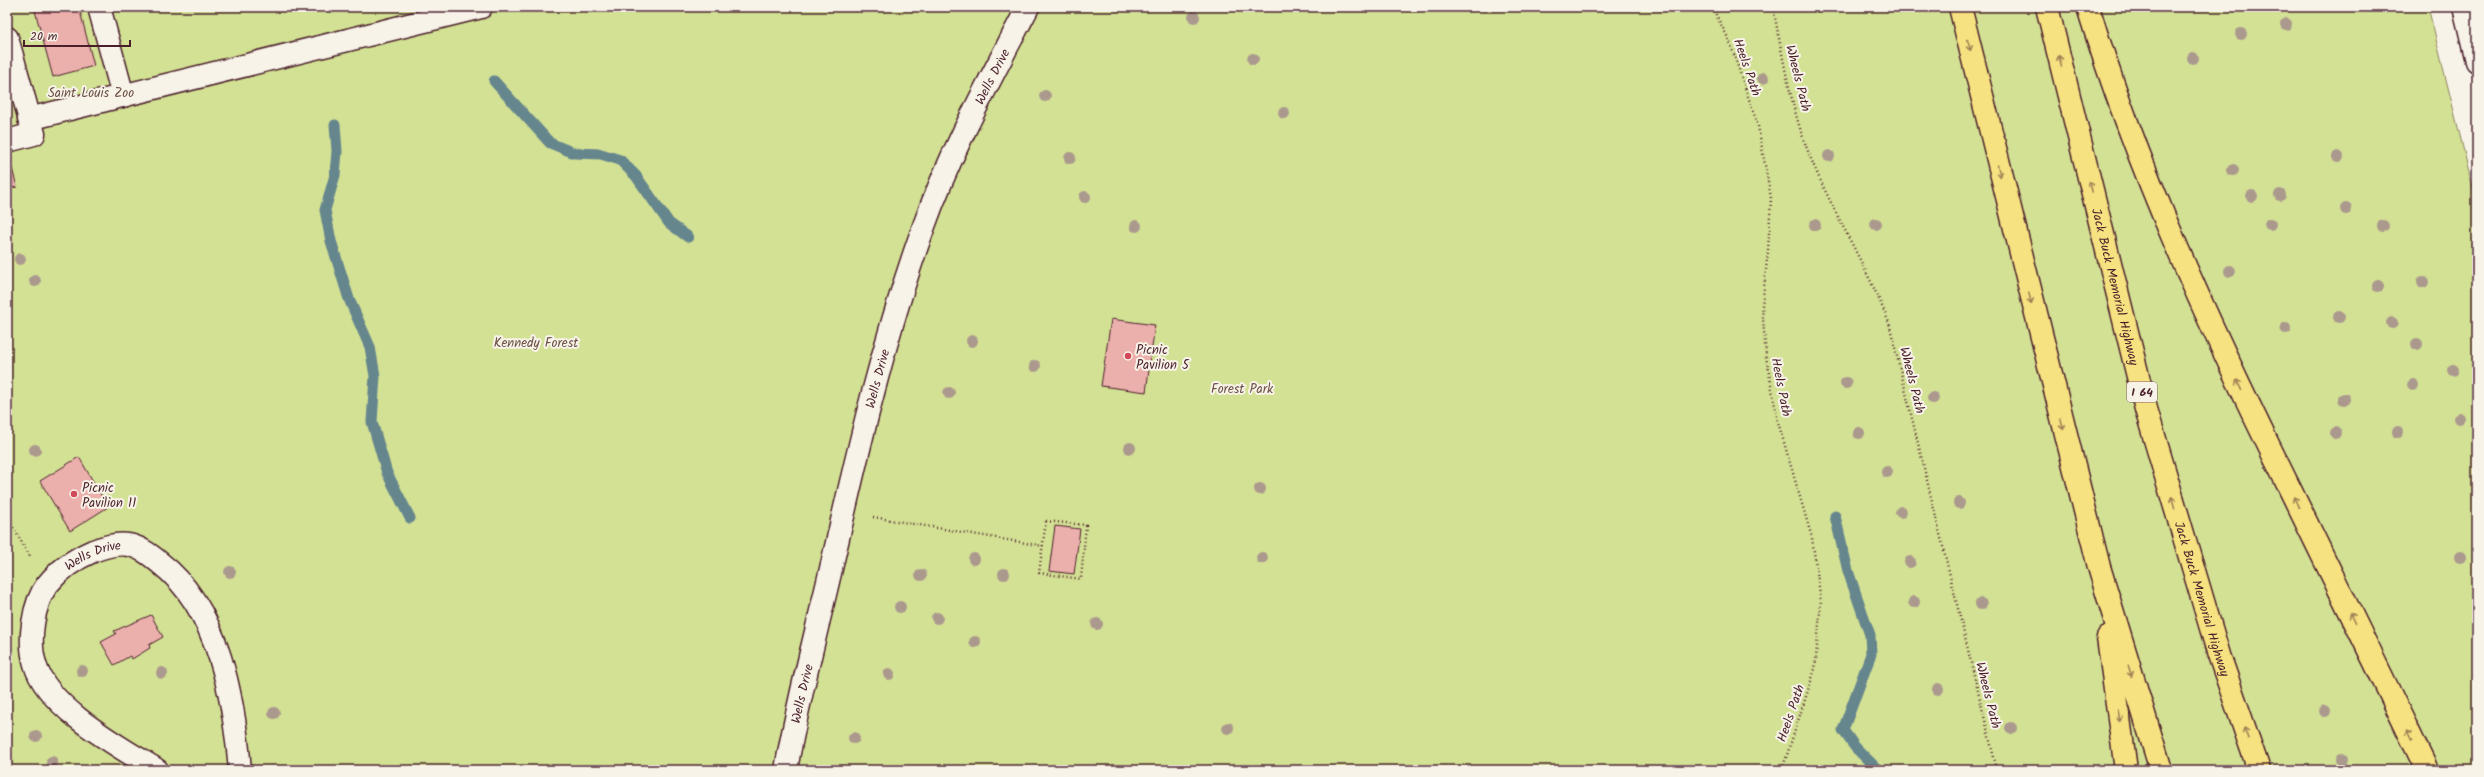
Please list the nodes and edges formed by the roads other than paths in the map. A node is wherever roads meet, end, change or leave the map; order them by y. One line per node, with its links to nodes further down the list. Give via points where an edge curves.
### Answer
1 (99, 7): 10 (street)
2 (481, 7): 10 (street)
3 (1028, 7): 16 (street, Wells Drive, via 950,165 925,223 897,302 875,380)
4 (1960, 7): 13 (highway, one-way to 13)
5 (2047, 7): 19 (highway, Jack Buck Memorial Highway / I 64, one-way to 5, via 2216,647 2146,409)
6 (2088, 7): 20 (highway, one-way to 6, via 2238,384 2156,200 2126,123)
7 (2464, 7): 9 (street)
8 (7, 38): 11 (street)
9 (2477, 60)
10 (123, 96): 11 (street)
11 (29, 119): 12 (street, via 34,134)
12 (7, 141)
13 (2098, 567): 17 (highway, one-way to 17); 18 (highway, one-way to 18)
14 (157, 770): 15 (street, Wells Drive, via 114,744 66,709 48,688 35,665 32,636 38,604 47,586 63,569 82,556 104,547 128,545 143,551 174,574 202,614 216,646 226,682)
15 (240, 770)
16 (786, 770)
17 (2126, 770)
18 (2161, 770)
19 (2259, 770)
20 (2428, 770)

